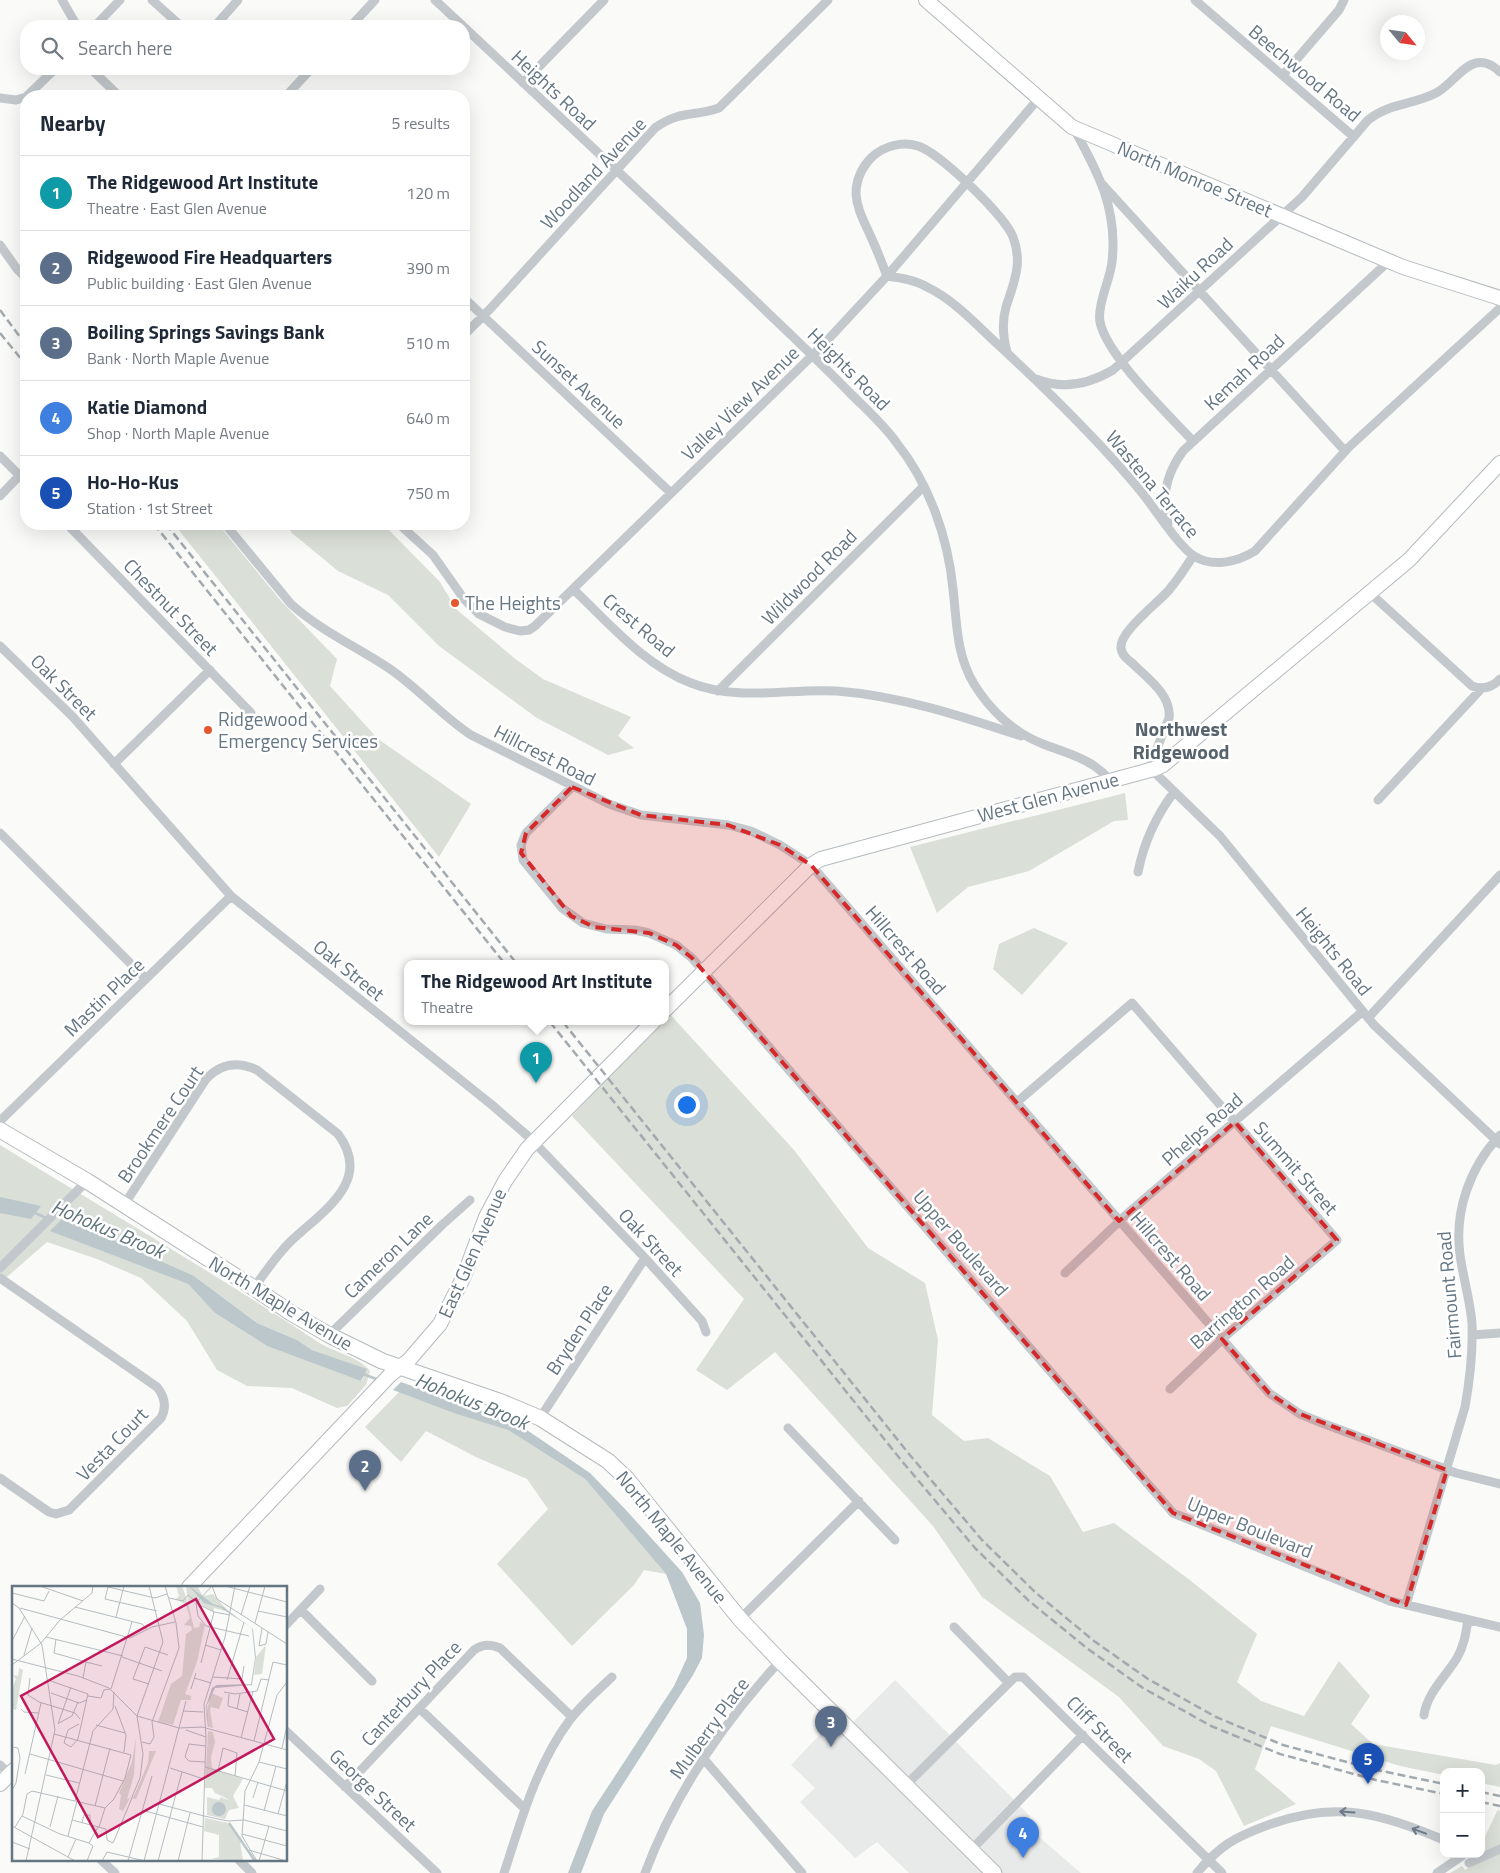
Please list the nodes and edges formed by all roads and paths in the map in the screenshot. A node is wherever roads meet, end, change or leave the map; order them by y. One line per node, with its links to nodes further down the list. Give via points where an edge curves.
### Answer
1 (62, 0): 12 (street)
2 (120, 0): 13 (street)
3 (152, 0): 14 (street)
4 (238, 0): 15 (street)
5 (375, 0): 16 (street)
6 (435, 0): 17 (street, Heights Road)
7 (604, 0): 24 (street)
8 (828, 0): 33 (street, Woodland Avenue, via 726,102 710,111 683,114 665,121)
9 (926, 0): 29 (street, North Monroe Street)
10 (1195, 0): 23 (street, Beechwood Road)
11 (1344, 0): 23 (street)
12 (74, 20)
13 (101, 20)
14 (174, 20)
15 (220, 20)
16 (357, 20)
17 (456, 20)
18 (470, 34): 24 (street, Heights Road)
19 (1500, 72): 32 (street, Beechwood Road, via 1489,64 1474,63 1435,94 1376,114)
20 (49, 75): 25 (street)
21 (97, 75): 26 (street)
22 (306, 75): 27 (street)
23 (1283, 75): 32 (street, Beechwood Road)
24 (523, 83): 33 (street, Heights Road)
25 (33, 90)
26 (113, 90)
27 (292, 90)
28 (0, 98): 30 (street)
29 (1039, 98): 31 (street, North Monroe Street); 34 (street, Valley View Avenue)
30 (20, 99)
31 (1072, 126): 35 (street); 36 (street, North Monroe Street)
32 (1354, 137): 36 (street, Waiku Road)
33 (616, 170): 45 (street, Woodland Avenue); 48 (street, Heights Road)
34 (966, 183): 40 (street, Valley View Avenue); 40 (street, via 926,149 916,146 890,146 866,164 857,182 857,203); 47 (street, via 1000,216 1013,236 1017,250 1017,274 1004,321)
35 (1102, 184): 41 (street); 49 (street, via 1108,202 1113,245 1100,320 1104,335)
36 (1282, 216): 38 (street, North Monroe Street); 41 (street, Waiku Road)
37 (0, 245): 39 (street)
38 (1389, 261): 42 (street, North Monroe Street); 50 (street, Kemah Road)
39 (20, 271)
40 (887, 276): 47 (street, Wastena Terrace, via 914,281 947,299); 48 (street, Valley View Avenue)
41 (1200, 291): 49 (street, Waiku Road); 50 (street)
42 (1500, 298)
43 (470, 304): 45 (street, Sunset Avenue)
44 (1500, 308): 53 (street, Wastena Terrace)
45 (483, 316): 46 (street, Woodland Avenue); 59 (street, Sunset Avenue)
46 (470, 329)
47 (1007, 352): 51 (street, Wastena Terrace)
48 (813, 355): 58 (street, Heights Road, via 886,429); 59 (street, Valley View Avenue)
49 (1123, 362): 51 (street, Waiku Road, via 1100,378 1078,384 1051,384); 52 (street)
50 (1271, 369): 52 (street, Kemah Road); 53 (street)
51 (1033, 378): 61 (street, Wastena Terrace, via 1121,468)
52 (1193, 441): 61 (street, Kemah Road, via 1175,462 1166,485 1165,510)
53 (1345, 451): 65 (street, Wastena Terrace, via 1255,551 1224,562)
54 (0, 456): 56 (street)
55 (1500, 463): 67 (street, West Glen Avenue, via 1409,560)
56 (20, 475)
57 (20, 480): 60 (street)
58 (924, 486): 72 (street, Wildwood Road); 74 (street, Heights Road, via 945,541 954,590 956,632 965,666 993,709)
59 (672, 493): 66 (street, Valley View Avenue)
60 (0, 496)
61 (1170, 529): 65 (street, Wastena Terrace)
62 (74, 530): 69 (street, Chestnut Street)
63 (230, 530): 78 (street, Hillcrest Road, via 290,604 316,624 392,670 471,735)
64 (405, 530): 66 (street, via 433,556 479,614 512,630 520,632 536,626)
65 (1193, 556): 76 (street, via 1178,580 1135,624 1121,645 1124,656 1164,695 1170,709)
66 (573, 589): 72 (street, Crest Road, via 650,660 676,676)
67 (1370, 593): 71 (street, via 1472,686); 76 (street, West Glen Avenue, via 1167,763)
68 (0, 646): 75 (street, Oak Street)
69 (210, 670): 73 (street, Chestnut Street); 75 (street)
70 (1500, 679): 71 (street, via 1493,686)
71 (1481, 689): 80 (street)
72 (718, 691): 74 (street, Crest Road, via 745,694 808,690 878,696 934,708)
73 (251, 713)
74 (1034, 740): 77 (street, Heights Road, via 1081,757)
75 (114, 764): 85 (street, Oak Street)
76 (1150, 770): 77 (street, West Glen Avenue); 79 (street, Heights Road)
77 (1110, 780): 82 (street, West Glen Avenue, via 821,859)
78 (572, 787): 82 (street, Hillcrest Road, via 641,815 728,825 751,831); 86 (street, Upper Boulevard, via 526,833 521,845 523,860 571,916 594,927 634,930 663,938 681,949)
79 (1174, 792): 83 (street, via 1152,826); 89 (street, Heights Road, via 1220,836)
80 (1378, 800)
81 (0, 833): 87 (street)
82 (811, 865): 86 (street, West Glen Avenue); 91 (street, Hillcrest Road)
83 (1138, 872)
84 (1500, 875): 89 (street, Phelps Road)
85 (231, 896): 87 (street, Mastin Place); 96 (street, Oak Street)
86 (704, 971): 88 (street, West Glen Avenue); 123 (street, Upper Boulevard, via 1173,1513)
87 (146, 979): 92 (street, Mastin Place)
88 (669, 1006)
89 (1365, 1015): 93 (street, Phelps Road); 95 (street, Heights Road)
90 (650, 1025): 96 (street, East Glen Avenue)
91 (1017, 1102): 93 (street, Summit Street, via 1132,1003); 100 (street, Hillcrest Road)
92 (0, 1121)
93 (1235, 1122): 100 (street, Phelps Road); 101 (street, Summit Street)
94 (0, 1130): 97 (main road, North Maple Avenue)
95 (1498, 1140): 110 (street, Fairmount Road, via 1473,1174 1459,1223 1460,1254)
96 (534, 1142): 102 (street, Oak Street); 112 (street, East Glen Avenue, via 496,1197 464,1276 440,1324 409,1360)
97 (87, 1181): 99 (main road, North Maple Avenue); 103 (street)
98 (470, 1200): 109 (street, Cameron Lane)
99 (124, 1205): 106 (main road, North Maple Avenue); 106 (street, Brookmere Court, via 206,1079 220,1067 229,1065 257,1070 338,1134 347,1147 351,1162 342,1191 282,1250)
100 (1120, 1221): 104 (street, Phelps Road); 111 (street, Hillcrest Road)
101 (1337, 1240): 111 (street, Barrington Road)
102 (645, 1258): 107 (street, Oak Street, via 702,1321); 114 (street, Bryden Place)
103 (0, 1268)
104 (1065, 1273)
105 (0, 1278): 117 (street, Vesta Court, via 156,1387 165,1406 161,1418 69,1510 56,1514 49,1512)
106 (254, 1288): 109 (main road, North Maple Avenue)
107 (706, 1332)
108 (1500, 1333): 110 (street)
109 (329, 1335): 112 (main road, North Maple Avenue, via 382,1360)
110 (1472, 1335): 116 (street, Fairmount Road, via 1465,1407)
111 (1222, 1340): 113 (street, Barrington Road); 116 (street, Hillcrest Road, via 1269,1394 1300,1414)
112 (395, 1371): 114 (main road, North Maple Avenue, via 499,1401); 121 (street, East Glen Avenue)
113 (1170, 1389)
114 (540, 1418): 125 (main road, North Maple Avenue, via 608,1461 627,1479)
115 (788, 1428): 119 (street)
116 (1447, 1470): 118 (street, Hillcrest Road); 123 (street, Fairmount Road)
117 (0, 1478)
118 (1500, 1484)
119 (860, 1501): 120 (street); 125 (street)
120 (895, 1540)
121 (190, 1586)
122 (320, 1589): 124 (street)
123 (1406, 1604): 126 (street, Upper Boulevard)
124 (301, 1610): 127 (street); 132 (street)
125 (740, 1619): 130 (main road, North Maple Avenue)
126 (1468, 1620): 129 (street, Upper Boulevard); 135 (street, via 1460,1652 1428,1701)
127 (288, 1623)
128 (954, 1627): 133 (street)
129 (1500, 1627)
130 (780, 1661): 139 (street, Mulberry Place); 140 (main road, North Maple Avenue)
131 (612, 1676): 136 (street)
132 (372, 1681)
133 (1009, 1683): 138 (street, Cliff Street, via 1015,1676 1023,1677); 140 (street)
134 (419, 1708): 136 (street, Canterbury Place, via 474,1650 486,1644 500,1648); 141 (street, Canterbury Place); 142 (street)
135 (1424, 1715)
136 (572, 1717): 142 (street, via 544,1762)
137 (288, 1733): 141 (street, George Street)
138 (1083, 1735): 145 (street); 148 (street, Cliff Street)
139 (703, 1758): 156 (street, Mulberry Place, via 666,1822); 157 (street)
140 (906, 1784): 145 (main road, North Maple Avenue)
141 (345, 1786): 154 (street, George Street)
142 (526, 1808): 155 (street)
143 (1440, 1839): 148 (street, one-way to 148, via 1379,1817 1354,1812 1314,1812 1235,1838)
144 (1500, 1848): 151 (street)
145 (971, 1850): 158 (main road, North Maple Avenue)
146 (1457, 1858): 161 (street)
147 (1464, 1858): 151 (street)
148 (1208, 1859): 159 (street); 160 (street, Cliff Street)
149 (101, 1860): 152 (street)
150 (239, 1860): 153 (street)
151 (1469, 1863): 162 (street)
152 (115, 1873)
153 (252, 1873)
154 (437, 1873)
155 (504, 1873)
156 (645, 1873)
157 (802, 1873)
158 (994, 1873)
159 (1196, 1873)
160 (1222, 1873)
161 (1437, 1873)
162 (1474, 1873)

